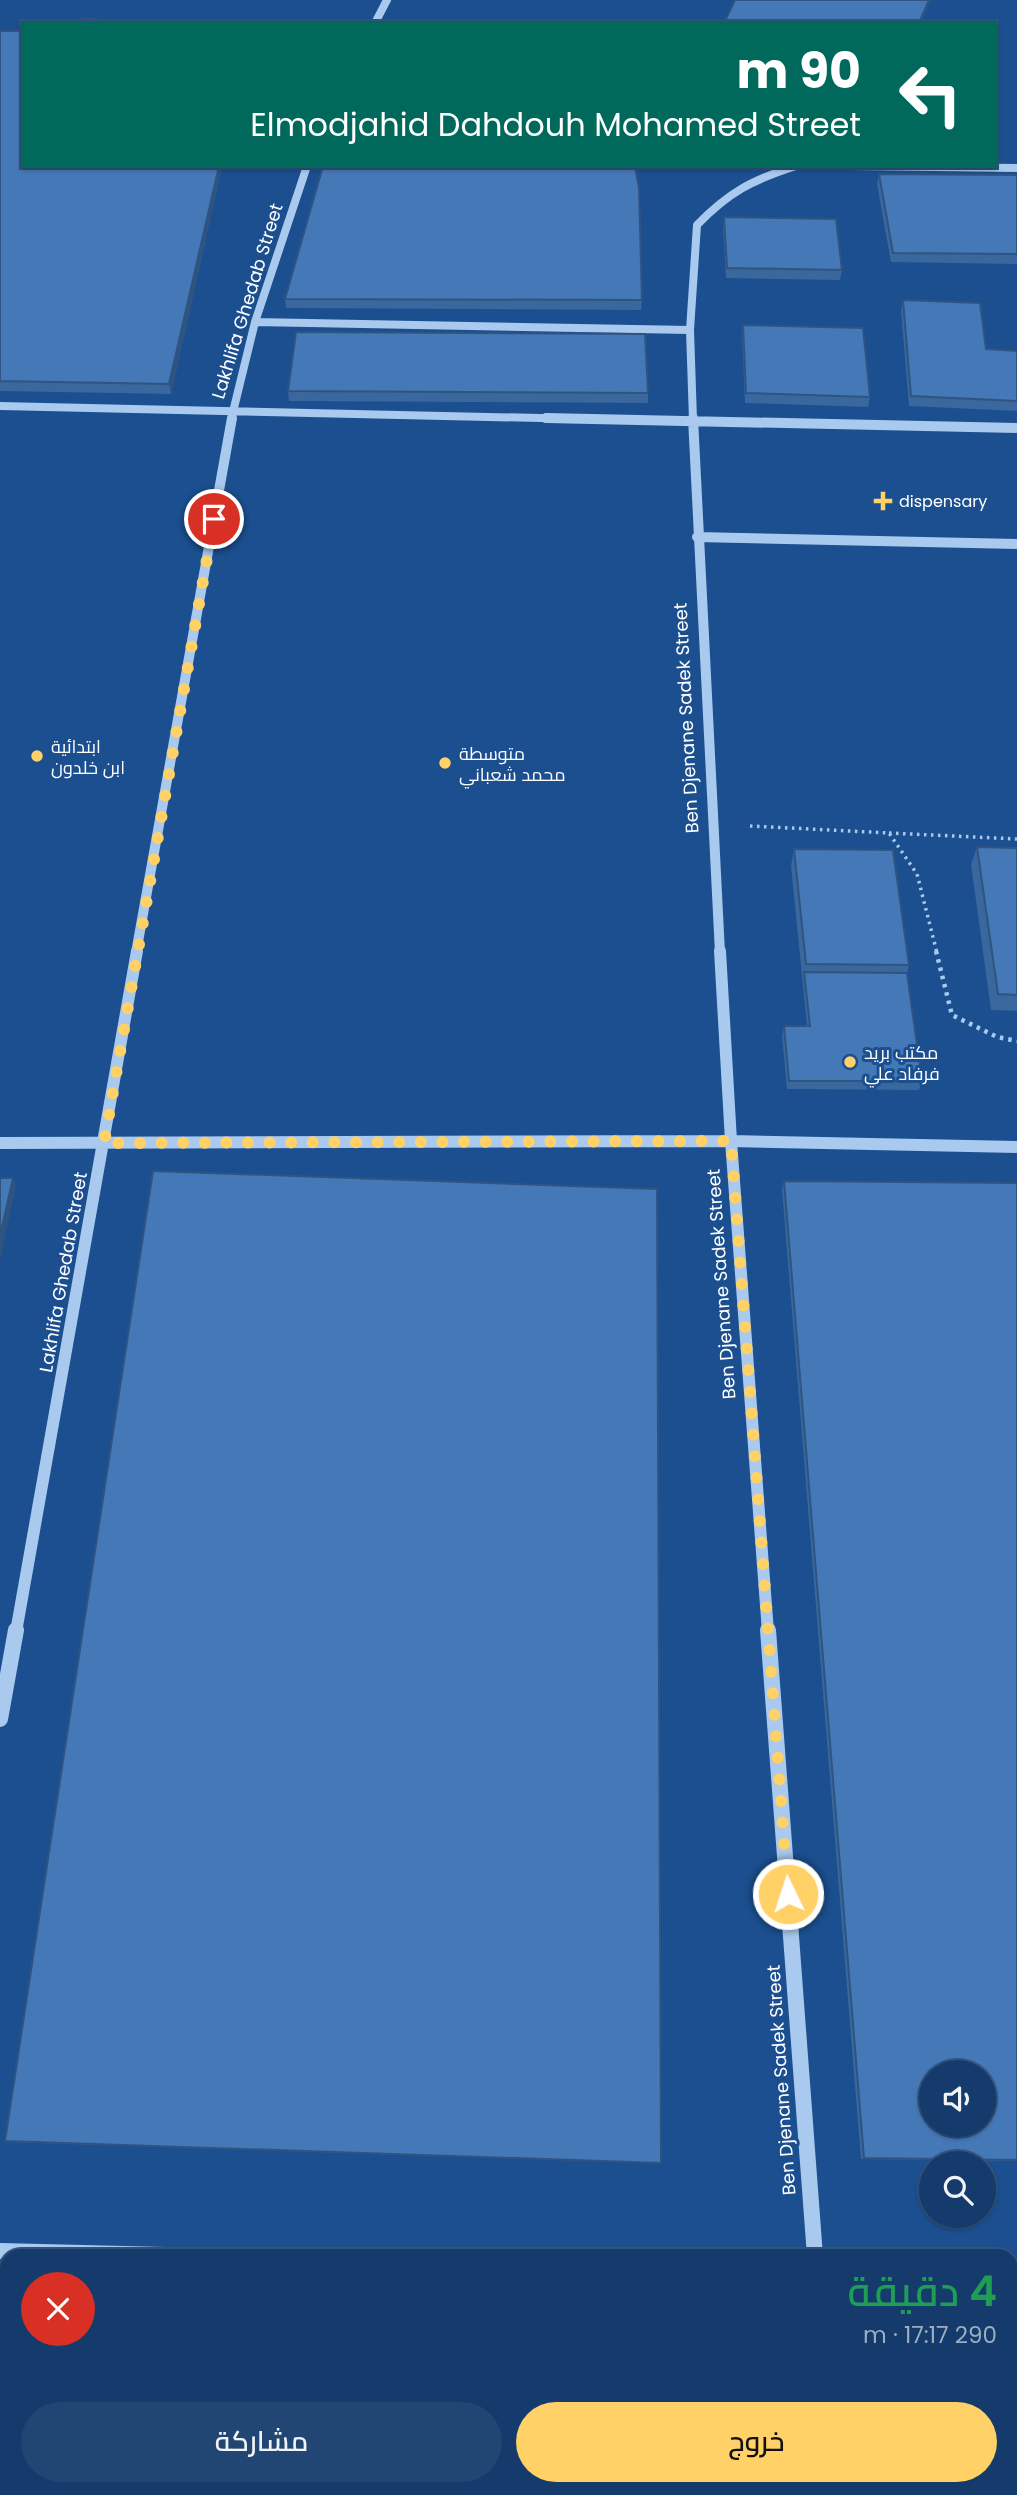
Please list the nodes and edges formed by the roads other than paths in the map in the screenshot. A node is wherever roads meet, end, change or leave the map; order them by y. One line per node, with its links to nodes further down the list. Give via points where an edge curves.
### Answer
1 (387, 0): 2 (street)
2 (376, 21)
3 (790, 168): 8 (street, Ben Djenane Sadek Street, via 722,199 697,225)
4 (997, 168): 5 (street)
5 (1017, 168)
6 (305, 171): 7 (street, Lakhlifa Ghedab Street)
7 (255, 322): 8 (street); 10 (street, Lakhlifa Ghedab Street)
8 (690, 330): 11 (street, Ben Djenane Sadek Street)
9 (0, 406): 10 (street)
10 (233, 411): 11 (street); 17 (street, Lakhlifa Ghedab Street)
11 (693, 422): 12 (street); 13 (street, Ben Djenane Sadek Street)
12 (1017, 428)
13 (697, 537): 14 (street); 15 (street, Ben Djenane Sadek Street)
14 (1017, 544)
15 (731, 1141): 17 (street); 18 (street); 20 (street, Ben Djenane Sadek Street)
16 (0, 1143): 17 (street)
17 (104, 1143): 19 (street, Lakhlifa Ghedab Street)
18 (1017, 1147)
19 (0, 1719)
20 (814, 2249)

